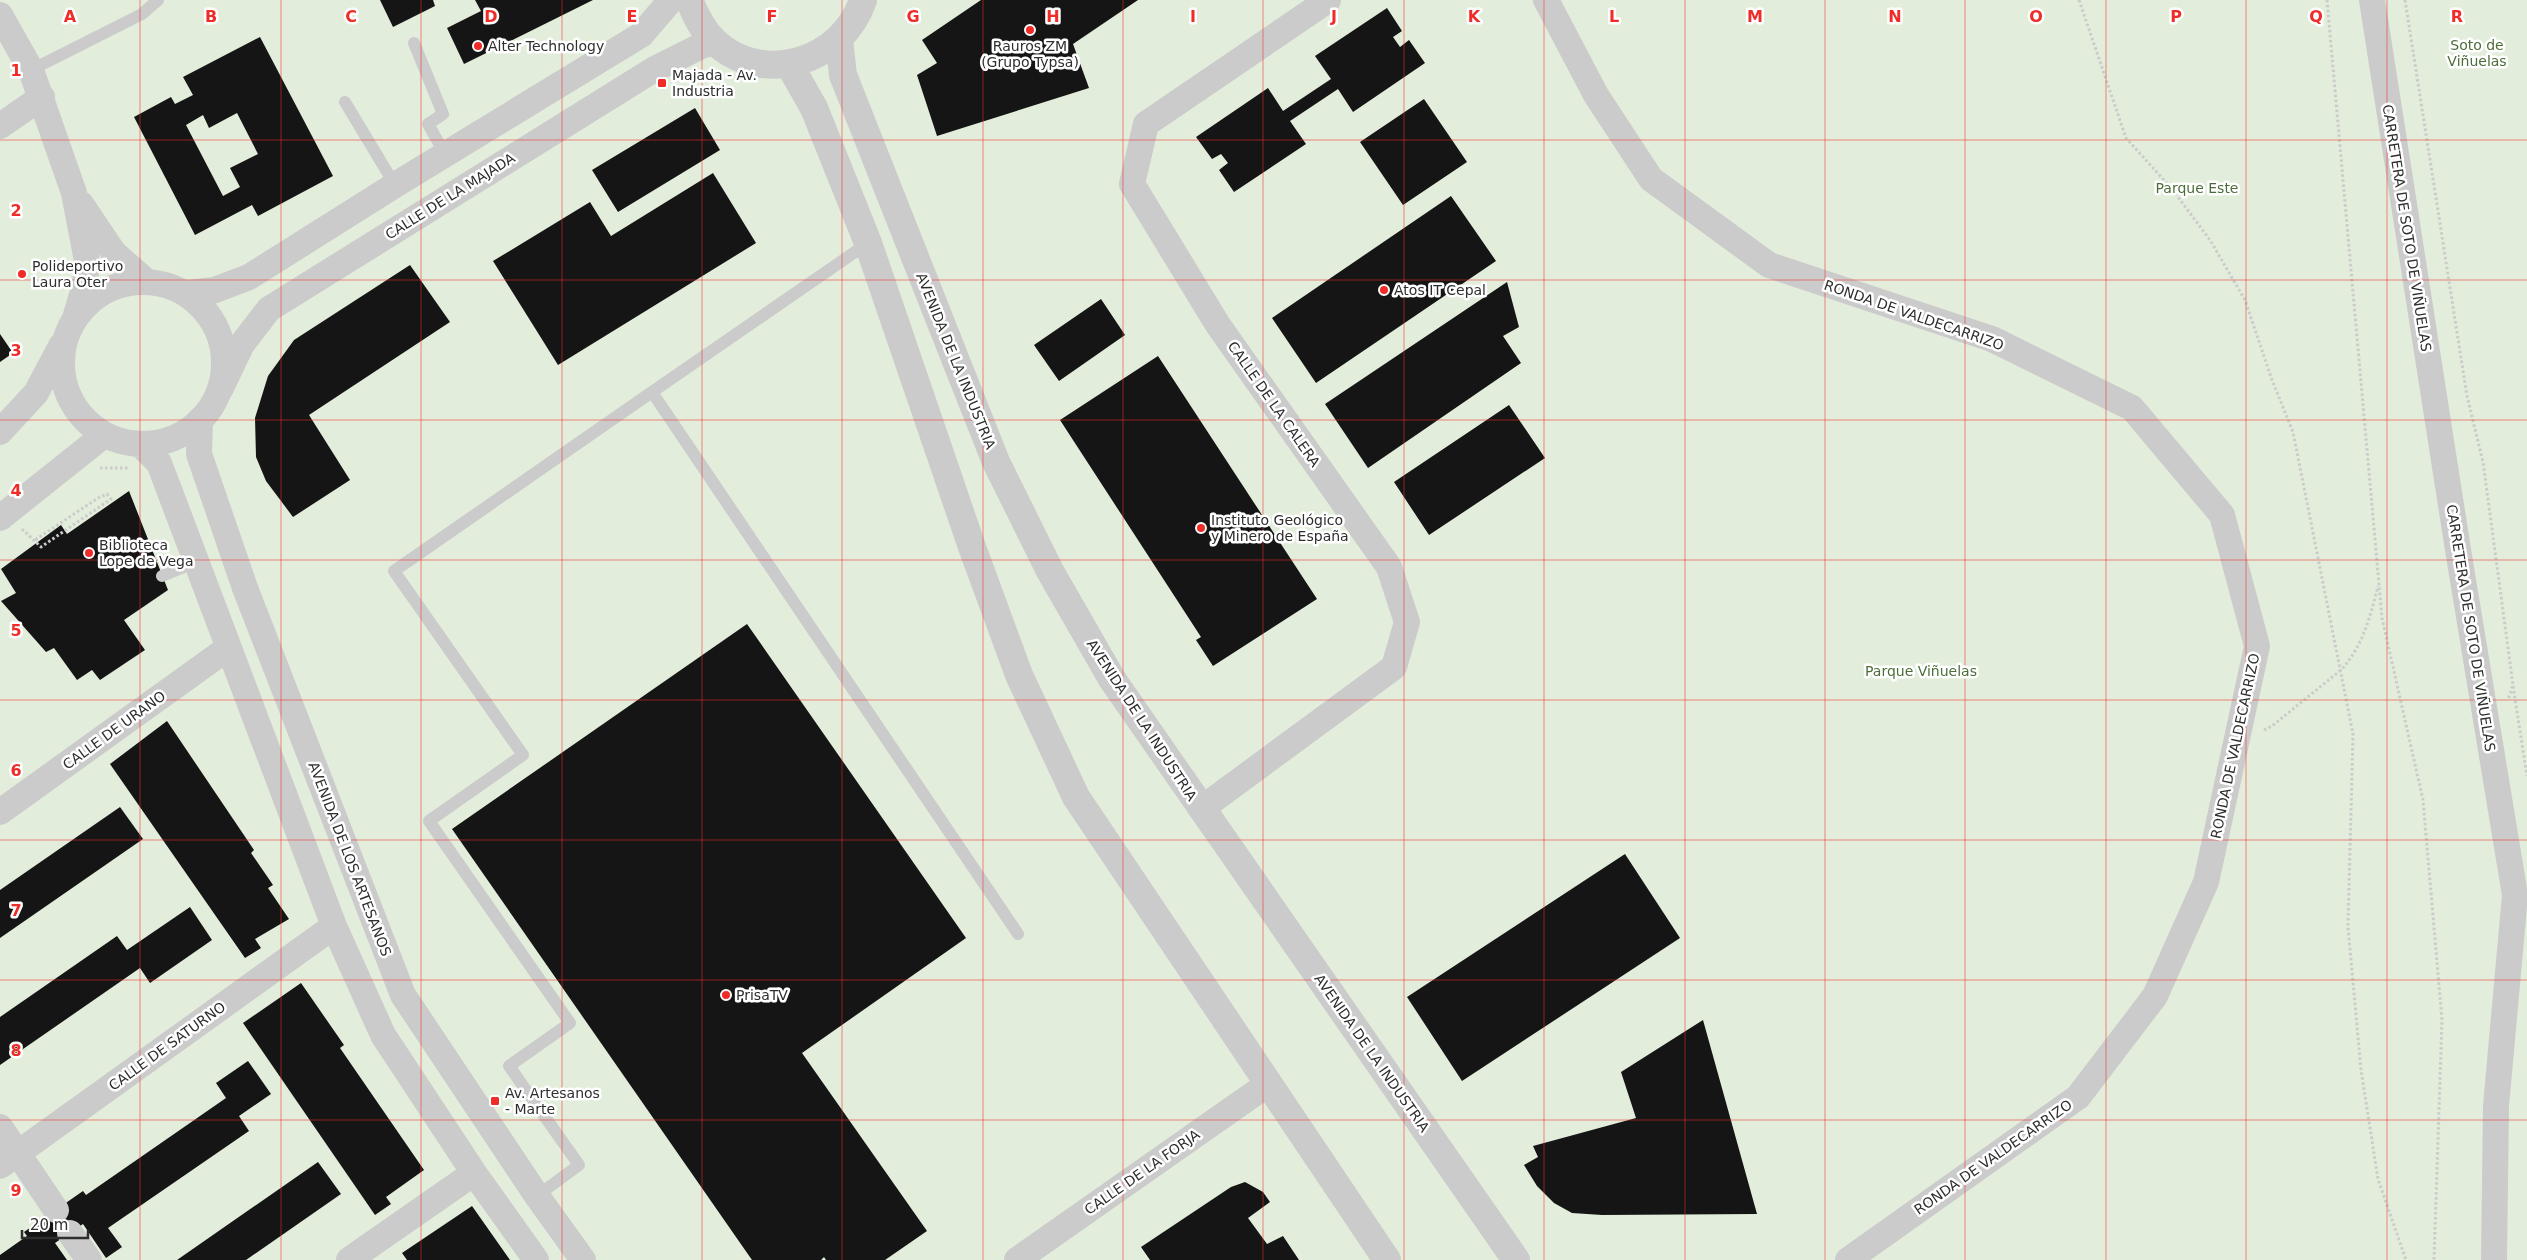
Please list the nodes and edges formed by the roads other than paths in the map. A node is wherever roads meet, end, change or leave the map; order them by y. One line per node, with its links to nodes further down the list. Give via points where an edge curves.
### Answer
1 (158, 0): 13 (lane, via 142,14)
2 (671, 0): 17 (street, via 641,35)
3 (689, 0): 10 (street, via 699,23)
4 (863, 0): 9 (street, via 858,16)
5 (1328, 0): 35 (street, CALLE DE LA CALERA, via 1146,124 1132,184 1218,325 1389,567 1407,622 1394,667)
6 (1546, 0): 53 (street, RONDA DE VALDECARRIZO, via 1596,95 1651,179 1769,265 1992,339 2132,408 2222,515 2257,646 2206,882 2155,996 2078,1097)
7 (2372, 0): 54 (street, CARRETERA DE SOTO DE VIÑUELAS, via 2515,894 2496,1106)
8 (0, 15): 13 (street)
9 (839, 40): 12 (street, via 816,56); 35 (street, AVENIDA DE LA INDUSTRIA, via 843,75 996,462 1050,571 1112,679)
10 (715, 42): 12 (street, via 754,62); 25 (street, CALLE DE LA MAJADA, via 654,70 269,309 242,344)
11 (414, 43): 17 (lane, via 443,114 428,124)
12 (789, 64): 20 (street, via 814,108)
13 (31, 70): 14 (street)
14 (42, 97): 16 (street); 19 (street)
15 (345, 102): 18 (lane)
16 (0, 126)
17 (445, 154): 18 (street)
18 (395, 185): 22 (street, via 249,277 215,290)
19 (74, 192): 21 (street, via 114,253); 23 (street, via 87,261 85,286)
20 (868, 243): 26 (lane); 39 (street, via 1019,675 1076,797)
21 (146, 281): 22 (street, via 167,284); 23 (street, via 119,284 94,296)
22 (187, 293): 25 (street, via 207,311 220,335 224,361)
23 (75, 316): 24 (street)
24 (64, 340): 28 (street, via 36,393); 29 (street, via 61,368 67,395 82,418)
25 (221, 388): 27 (street)
26 (652, 392): 38 (lane); 43 (lane, via 394,571 523,756 429,821 570,1023 509,1066 579,1165)
27 (200, 420): 30 (street, via 182,434 162,442); 43 (street, AVENIDA DE LOS ARTESANOS, via 198,454 245,588 403,996)
28 (0, 432)
29 (104, 435): 30 (street, via 121,442); 31 (street)
30 (140, 444): 32 (street, via 159,463)
31 (0, 518)
32 (196, 562): 33 (lane); 34 (street)
33 (162, 576)
34 (228, 648): 36 (street, CALLE DE URANO); 37 (street)
35 (1201, 809): 52 (street, AVENIDA DE LA INDUSTRIA)
36 (0, 812)
37 (334, 926): 41 (street, CALLE DE SATURNO); 42 (street, via 383,1035)
38 (1018, 934)
39 (1268, 1084): 50 (street, CALLE DE LA FORJA); 51 (street)
40 (0, 1127): 41 (street)
41 (9, 1160): 44 (street)
42 (474, 1173): 47 (street); 48 (street)
43 (537, 1196): 49 (street, AVENIDA DE LOS ARTESANOS)
44 (56, 1210)
45 (70, 1233): 46 (street)
46 (89, 1260)
47 (349, 1260)
48 (536, 1260)
49 (583, 1260)
50 (1017, 1260)
51 (1387, 1260)
52 (1516, 1260)
53 (1848, 1260)
54 (2494, 1260)

